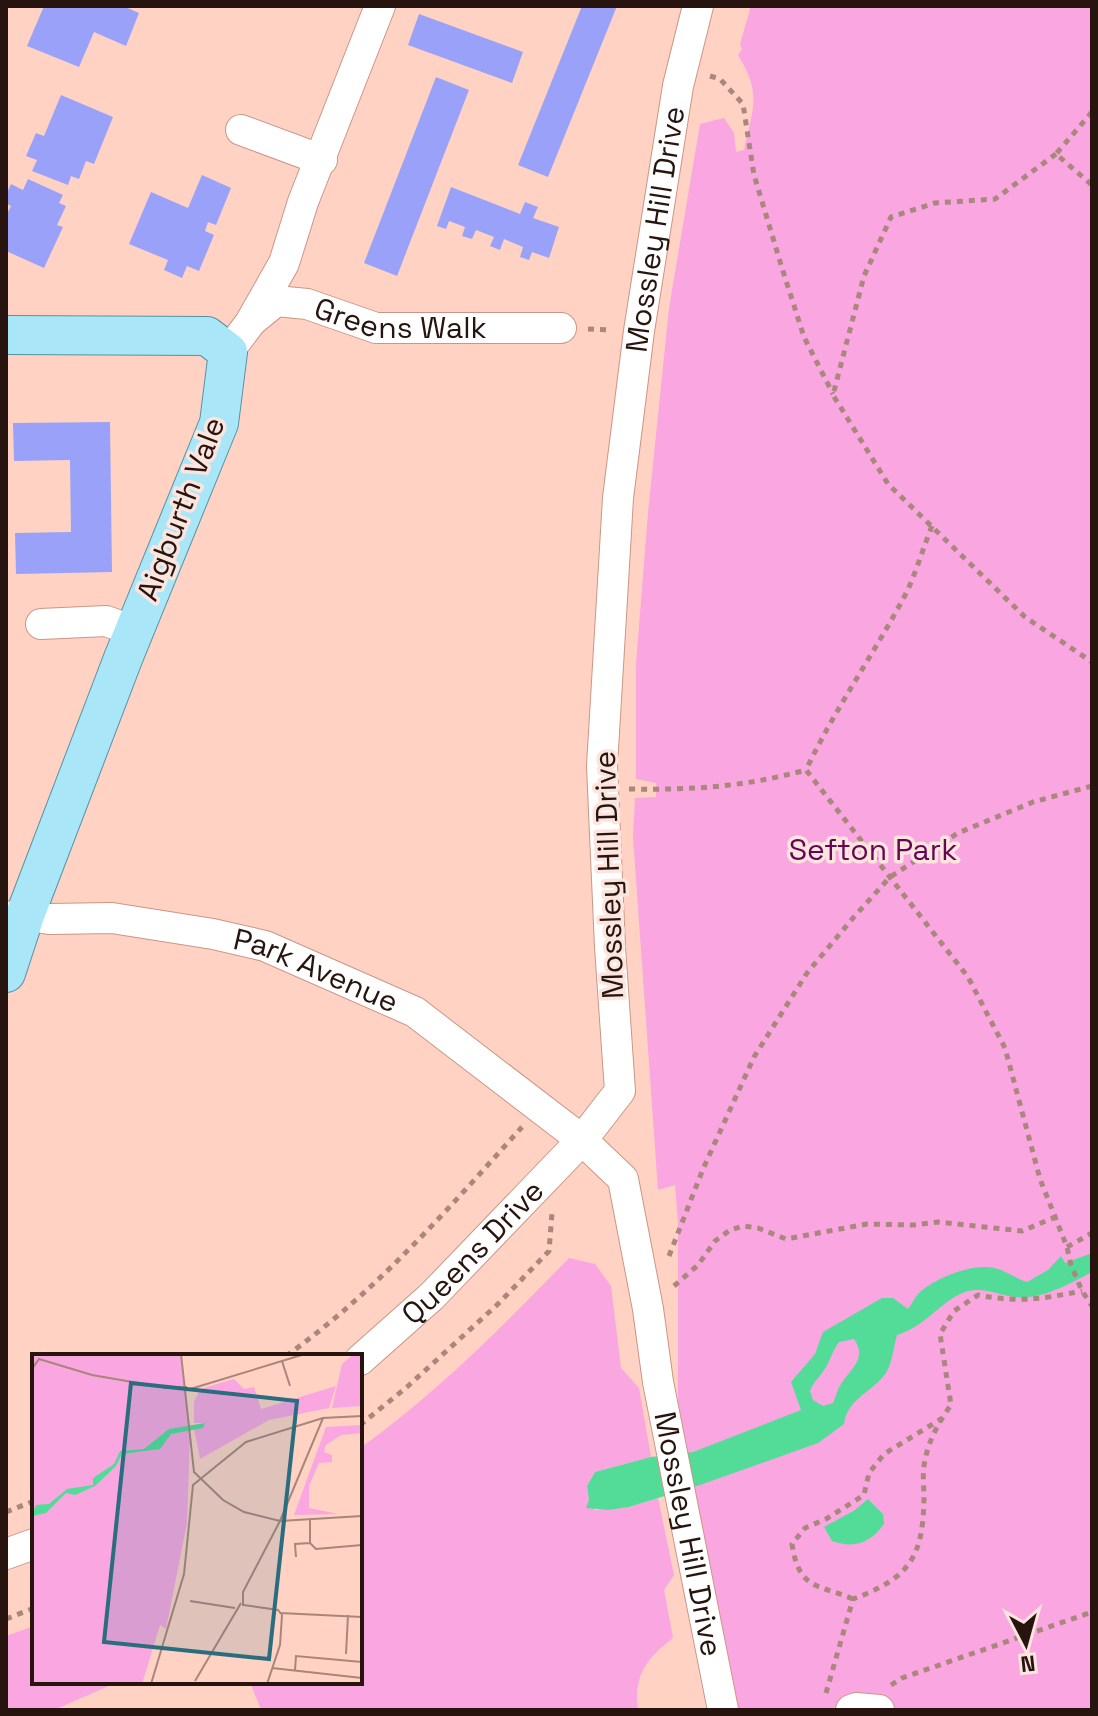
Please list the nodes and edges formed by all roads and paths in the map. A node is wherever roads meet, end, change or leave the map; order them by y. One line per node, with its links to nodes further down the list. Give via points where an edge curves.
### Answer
1 (380, 6): 7 (street, Aigburth Vale)
2 (698, 6): 3 (street, Mossley Hill Drive)
3 (682, 70): 10 (street, Mossley Hill Drive); 13 (path, via 720,79 743,104 754,175 791,295 804,337)
4 (1092, 112): 6 (path)
5 (241, 130): 7 (street)
6 (1056, 154): 8 (path); 13 (path, via 995,199 935,203 891,217 864,276)
7 (322, 160): 12 (street, Aigburth Vale, via 284,263)
8 (1092, 185)
9 (561, 328): 10 (path); 12 (street, Greens Walk, via 376,328 307,304 276,301)
10 (639, 331): 20 (street, Mossley Hill Drive, via 618,498)
11 (6, 335): 12 (main road)
12 (239, 337): 16 (main road, Aigburth Vale, via 219,423)
13 (833, 395): 14 (path, via 888,484)
14 (932, 526): 17 (path, via 1025,617); 18 (path, via 904,597)
15 (41, 624): 16 (street, via 106,621)
16 (134, 631): 22 (main road, Aigburth Vale)
17 (1092, 662)
18 (806, 770): 20 (path, via 760,783 694,790); 21 (path)
19 (1092, 786): 21 (path, via 1033,802 958,833)
20 (603, 788): 25 (street, Mossley Hill Drive, via 620,1091)
21 (890, 877): 27 (path, via 968,977 1005,1048); 32 (path, via 807,973 754,1057)
22 (15, 916): 23 (main road, Aigburth Vale); 24 (street, Park Avenue, via 112,918 265,946 415,1012)
23 (6, 973)
24 (538, 1109): 25 (street, Park Avenue); 33 (path, via 429,1229 322,1330)
25 (582, 1140): 26 (street, Queens Drive); 32 (street, Mossley Hill Drive, via 623,1179)
26 (557, 1164): 34 (street, Queens Drive, via 432,1296); 36 (path, via 549,1251 453,1346)
27 (1053, 1218): 29 (path); 32 (path, via 1022,1231 938,1222 867,1224 786,1239 743,1226 715,1241 698,1265)
28 (1092, 1233): 29 (path)
29 (1067, 1247): 30 (path)
30 (1082, 1291): 31 (path); 35 (path, via 1009,1301 978,1295 954,1311 940,1334 951,1405)
31 (1092, 1306)
32 (648, 1309): 46 (street, Mossley Hill Drive)
33 (289, 1354)
34 (362, 1358)
35 (941, 1419): 41 (path, via 925,1460 919,1550 902,1574); 41 (path, via 884,1454 869,1473 864,1495 805,1528 792,1544 802,1578)
36 (362, 1423)
37 (32, 1502): 38 (path)
38 (6, 1512)
39 (32, 1545): 40 (street)
40 (6, 1554)
41 (853, 1599): 45 (path)
42 (32, 1609): 44 (path)
43 (1092, 1612): 45 (path, via 902,1678)
44 (6, 1619)
45 (853, 1706)
46 (723, 1710)

